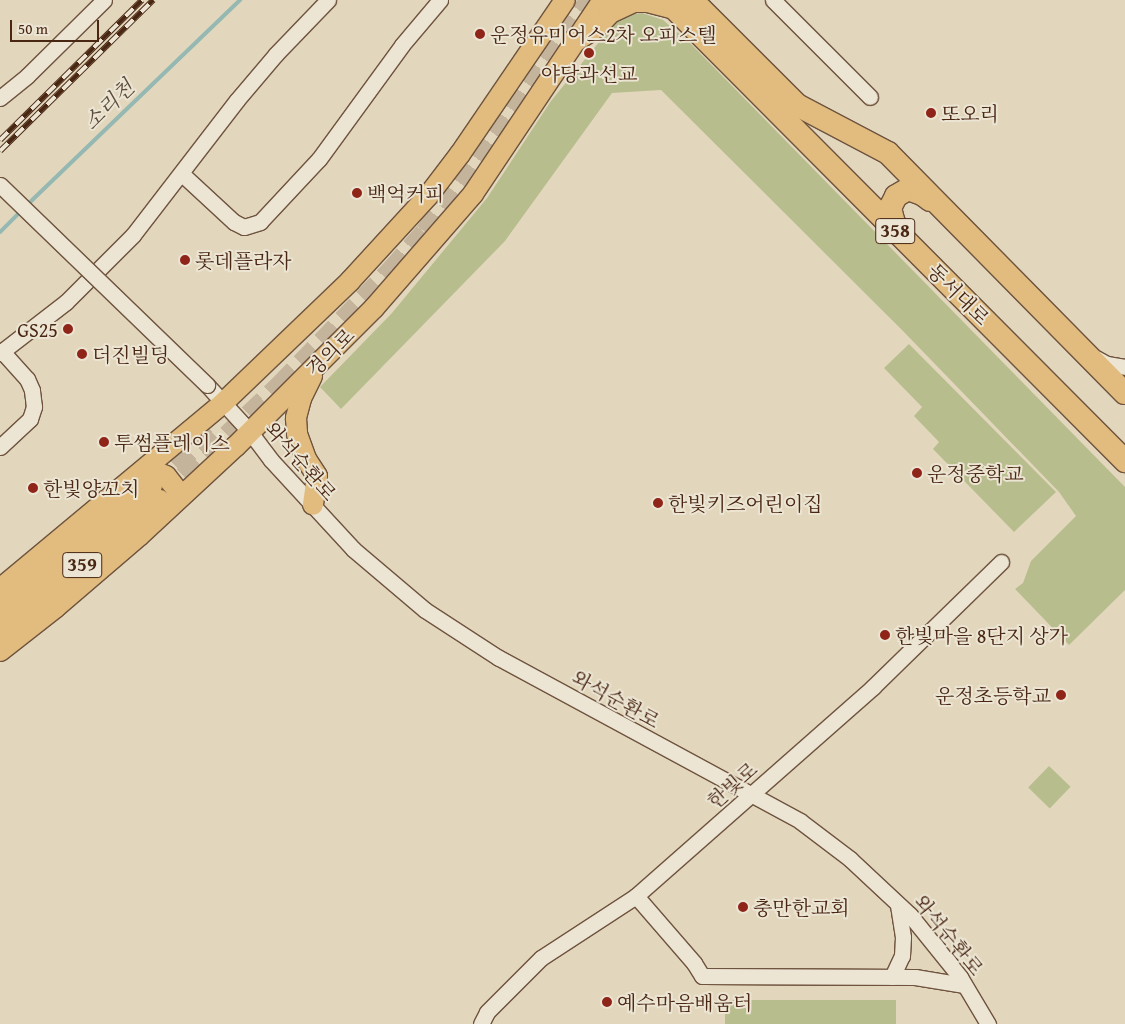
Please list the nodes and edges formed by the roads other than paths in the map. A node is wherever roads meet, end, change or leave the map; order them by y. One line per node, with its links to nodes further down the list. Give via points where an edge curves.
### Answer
1 (104, 0): 11 (street, via 27,76)
2 (328, 0): 13 (street, via 237,100)
3 (440, 0): 13 (street, via 402,44 319,159 260,222 244,227 234,222)
4 (554, 0): 9 (main road)
5 (565, 0): 9 (main road, 경의로)
6 (603, 0): 10 (main road, 경의로)
7 (773, 0): 12 (street)
8 (677, 3): 10 (highway, via 634,1 610,12 597,26); 15 (highway, 358, via 797,105 888,153); 16 (highway, 동서대로 / 358)
9 (551, 20): 22 (main road, 경의로, via 428,196 350,281)
10 (574, 41): 19 (main road, 경의로, via 473,194 374,308)
11 (0, 98)
12 (870, 98)
13 (182, 174): 18 (street, via 133,235 66,302)
14 (0, 185): 22 (street, 와석순환로, bridge)
15 (951, 216): 16 (highway, via 922,194 908,189 896,196 890,208 894,223); 17 (highway, 358)
16 (914, 250): 25 (highway, 동서대로 / 358)
17 (1083, 350): 20 (street, via 1107,364); 21 (highway, 358)
18 (1, 352): 24 (street, via 27,379 34,407 30,419)
19 (316, 366): 23 (main road, 경의로); 27 (main road, via 296,418 297,434 306,459 317,476)
20 (1125, 367)
21 (1125, 393)
22 (223, 403): 23 (street, 와석순환로); 26 (main road, 경의로)
23 (250, 432): 26 (main road, 경의로); 27 (street, 와석순환로)
24 (0, 447)
25 (1125, 461)
26 (158, 489): 29 (main road, 경의로); 30 (main road, 경의로 / 359); 31 (main road, 경의로 / 359, via 54,589); 32 (main road, 경의로, via 139,536)
27 (313, 505): 33 (street, 와석순환로, via 353,549 432,614 499,658)
28 (1001, 562): 33 (street, 한빛로, via 874,687)
29 (0, 590)
30 (0, 610)
31 (0, 630)
32 (0, 651)
33 (751, 795): 34 (street, 한빛로); 35 (street, 와석순환로, via 800,821 850,859)
34 (636, 896): 36 (street, via 702,976); 38 (street, 한빛로, via 541,958 487,1012)
35 (898, 904): 36 (street, via 902,956); 37 (street, 와석순환로)
36 (892, 977): 37 (street, via 915,977)
37 (964, 985): 39 (street, 와석순환로)
38 (481, 1024)
39 (988, 1024)

